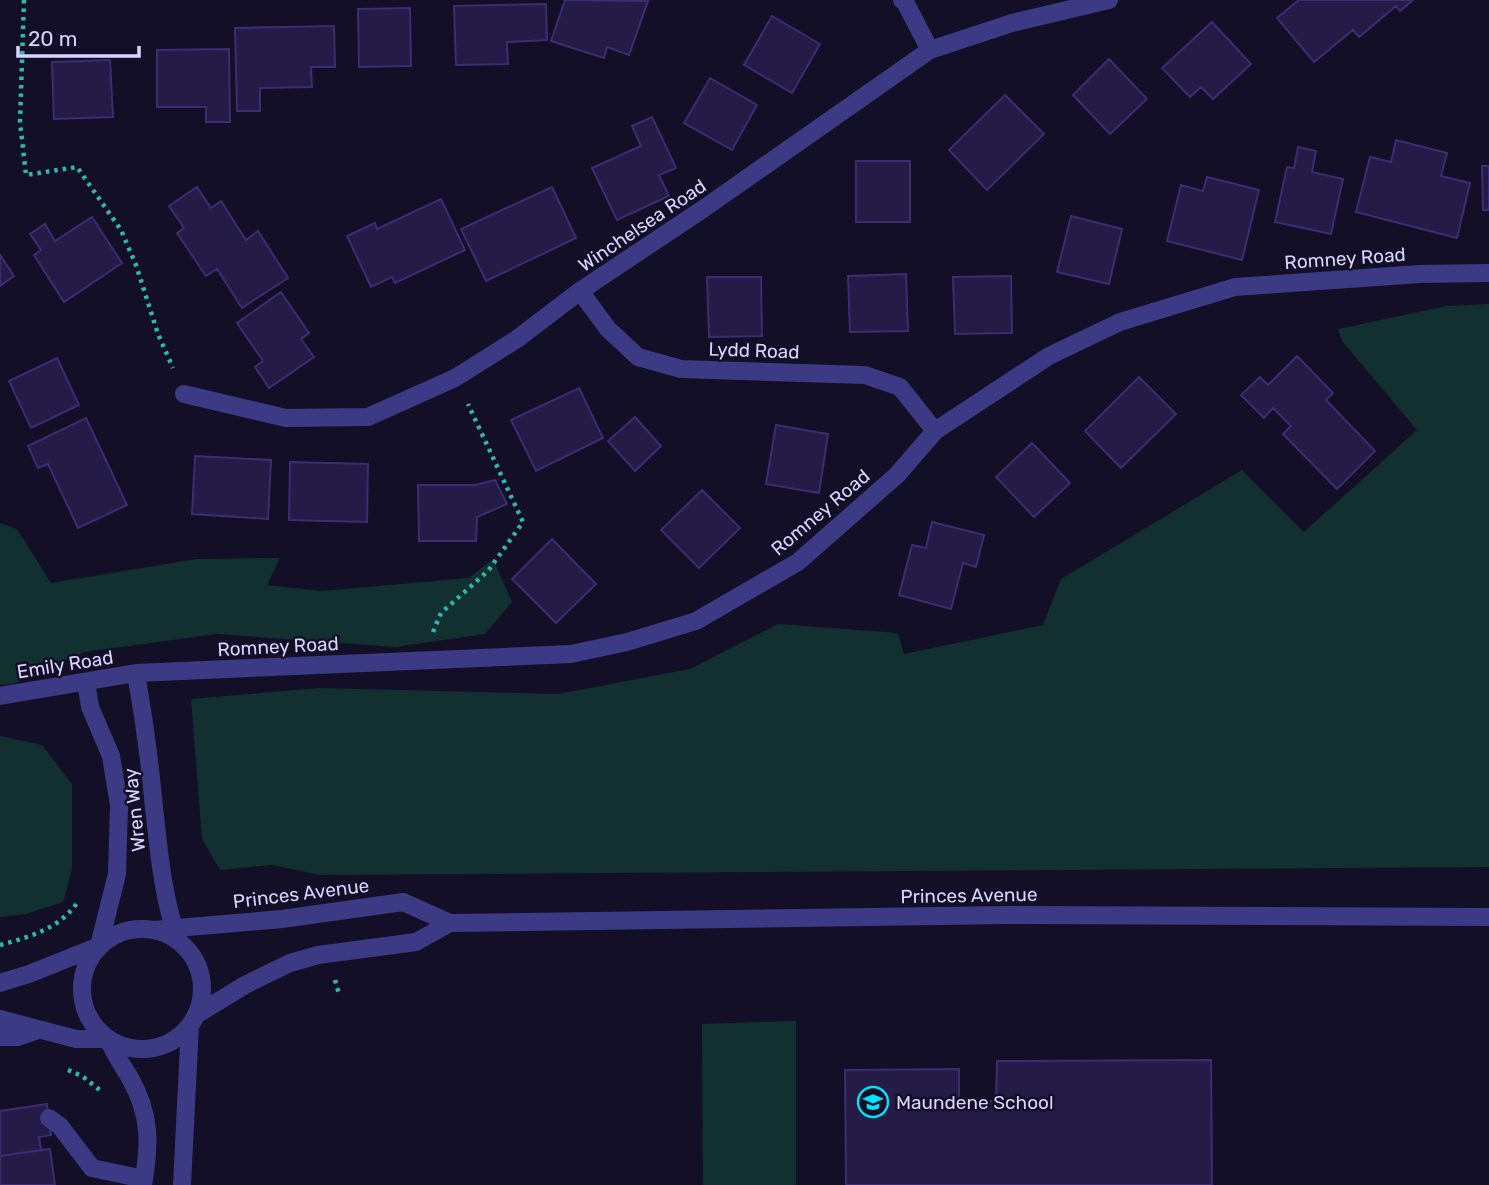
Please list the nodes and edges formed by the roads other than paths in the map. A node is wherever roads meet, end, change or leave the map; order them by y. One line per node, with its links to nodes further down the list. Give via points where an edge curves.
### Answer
1 (902, 0): 3 (street)
2 (1109, 0): 3 (street, Winchelsea Road, via 1012,23)
3 (930, 50): 5 (street, Winchelsea Road)
4 (1489, 274): 7 (street, Romney Road, via 1420,274 1235,287 1120,322 1049,356)
5 (580, 292): 6 (street, Winchelsea Road, via 455,378 368,417 286,418); 7 (street, Lydd Road, via 608,329 638,357 681,369 865,375 900,387)
6 (184, 394)
7 (935, 430): 8 (street, Romney Road, via 897,475 798,562 696,621 627,642 571,654)
8 (136, 673): 9 (street, Emily Road); 13 (street, Wren Way, via 163,880)
9 (86, 682): 10 (street, Emily Road); 14 (street, Wren Way, via 90,707 111,756 119,805 117,874)
10 (0, 696)
11 (1489, 917): 12 (street, Princes Avenue, via 1009,915)
12 (450, 923): 13 (street, Princes Avenue, via 403,902); 17 (street, Princes Avenue, via 416,943 318,955 290,963 245,985)
13 (176, 934): 14 (street, Princes Avenue, via 134,929 115,934); 17 (street, via 200,975 202,988)
14 (99, 946): 15 (street, Princes Avenue); 20 (street, via 86,966 81,989 91,1022)
15 (0, 983)
16 (0, 1019): 18 (street, Princes Avenue)
17 (193, 1020): 20 (street, Princes Avenue, via 181,1035 158,1047 132,1048); 23 (street)
18 (38, 1030): 19 (street); 20 (street, Princes Avenue, via 76,1039)
19 (0, 1037)
20 (108, 1039): 22 (street, via 147,1117 149,1156)
21 (49, 1118): 22 (street, via 92,1168)
22 (144, 1182)
23 (182, 1185)

